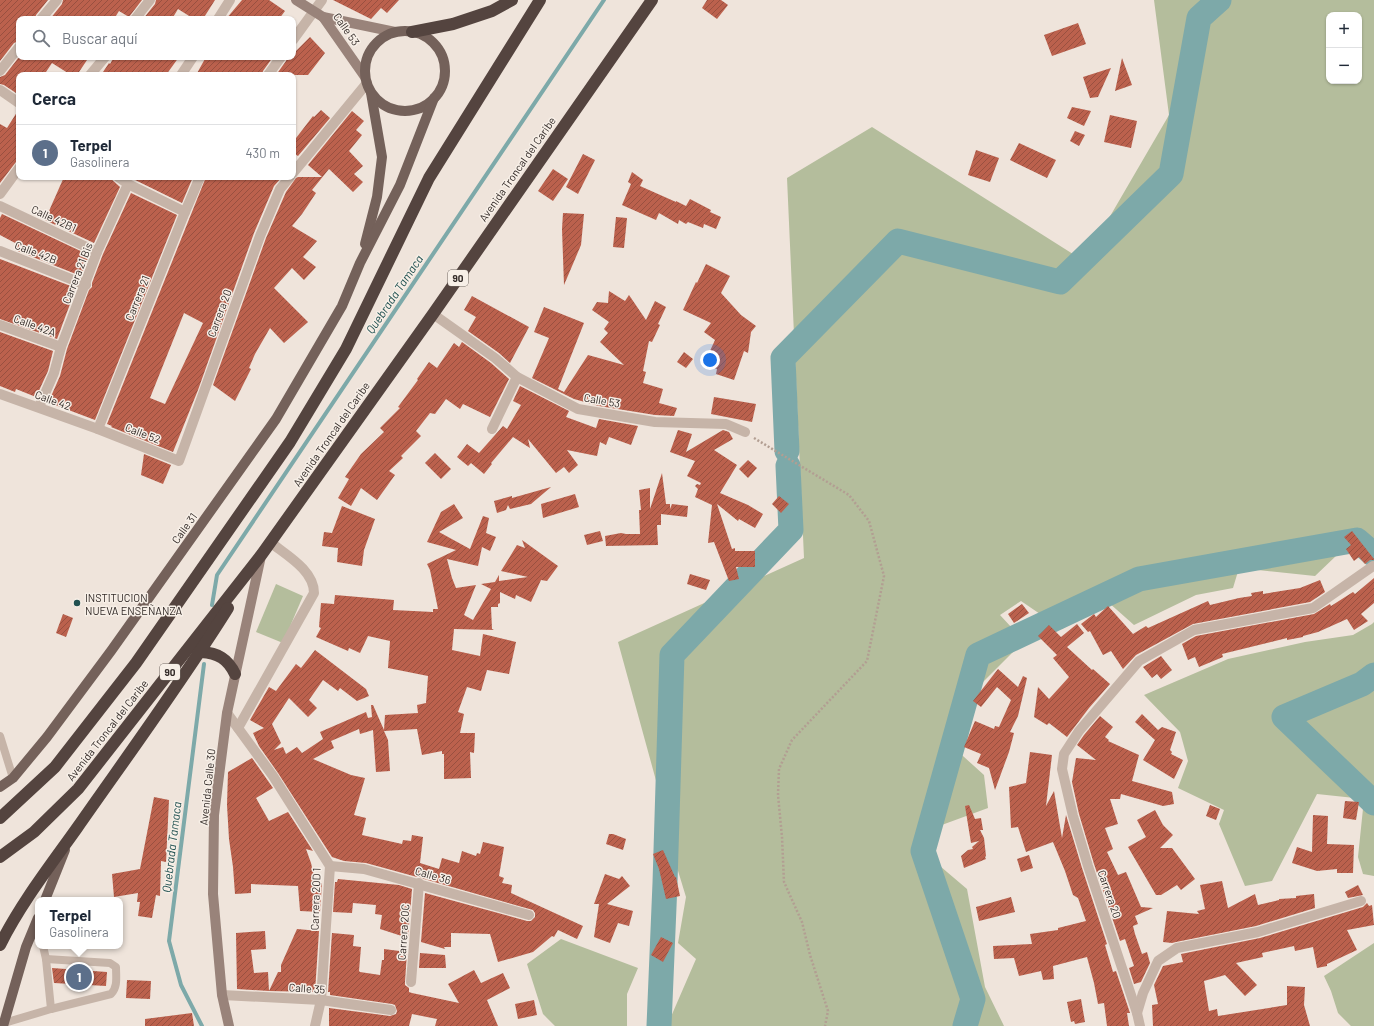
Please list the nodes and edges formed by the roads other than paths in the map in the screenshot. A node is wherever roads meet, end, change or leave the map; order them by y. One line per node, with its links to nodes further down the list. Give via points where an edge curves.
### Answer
1 (57, 0): 10 (street)
2 (150, 0): 11 (street)
3 (230, 0): 12 (street)
4 (296, 0): 9 (main road)
5 (322, 0): 9 (street)
6 (512, 0): 15 (highway, via 492,11 453,24)
7 (540, 0): 62 (highway, Avenida Troncal del Caribe, via 429,178 346,349 290,442 136,663 55,767)
8 (652, 0): 42 (highway, Avenida Troncal del Caribe / 90)
9 (313, 11): 13 (main road); 16 (street)
10 (44, 16)
11 (137, 16)
12 (220, 16)
13 (323, 17): 14 (main road, Calle 53); 25 (main road, Calle 53)
14 (395, 32): 15 (main road); 25 (main road, via 384,36 368,54 365,65)
15 (412, 32): 27 (main road, via 431,41 443,58 444,79)
16 (296, 36)
17 (16, 51): 21 (street)
18 (102, 60): 22 (street)
19 (191, 60): 23 (street)
20 (279, 60): 24 (street)
21 (0, 71)
22 (92, 72)
23 (183, 72)
24 (270, 72)
25 (368, 84): 27 (main road, via 379,101 390,108 413,110); 29 (street); 40 (main road, via 382,157 377,197)
26 (0, 90): 28 (street)
27 (434, 98): 40 (main road, via 400,185)
28 (16, 101)
29 (296, 169)
30 (16, 172): 35 (street)
31 (122, 180): 34 (street)
32 (199, 180): 37 (street, Carrera 21)
33 (288, 180): 51 (street, Carrera 20, via 280,189 260,236)
34 (128, 184): 37 (street); 39 (street, Carrera 21 Bis)
35 (0, 194)
36 (0, 206): 39 (street, Calle 42B1)
37 (185, 212): 48 (street, Carrera 21)
38 (0, 251): 41 (street, Calle 42B)
39 (97, 252): 41 (street, Carrera 21 Bis)
40 (360, 263): 60 (main road, Calle 31, via 342,306 276,419 106,657)
41 (86, 285): 44 (street, Carrera 21 Bis)
42 (433, 314): 45 (street, Calle 53); 52 (highway, Avenida Troncal del Caribe / 90)
43 (0, 325): 44 (street, Calle 42A)
44 (61, 347): 47 (street, Carrera 21 Bis, via 54,373)
45 (517, 377): 49 (street); 50 (street, Calle 53, via 578,409 655,422 726,424)
46 (0, 394): 47 (street, Calle 42)
47 (39, 407): 48 (street, Calle 42)
48 (98, 429): 51 (street, Calle 52)
49 (492, 429)
50 (745, 432)
51 (179, 461)
52 (270, 542): 53 (highway, Avenida Troncal del Caribe / 90); 58 (street, via 300,566 314,585 314,593)
53 (262, 554): 55 (highway); 56 (main road, Avenida Calle 30); 64 (highway, Avenida Troncal del Caribe / 90, via 78,789 34,832)
54 (1374, 566): 79 (street, Carrera 20, via 1314,608 1194,630 1139,661 1079,731 1064,754 1062,769 1073,816)
55 (201, 652): 56 (highway, via 218,655 231,666); 63 (highway)
56 (235, 674): 57 (main road, Avenida Calle 30)
57 (227, 713): 58 (street, Carrera 20D 1); 75 (main road, Avenida Calle 30, via 214,815 214,894)
58 (238, 728): 65 (street, Carrera 20D 1, via 273,776)
59 (0, 736): 60 (lane)
60 (13, 778): 61 (main road, Calle 31)
61 (0, 787)
62 (0, 818)
63 (68, 841): 67 (main road); 71 (highway, via 10,924)
64 (0, 857)
65 (330, 866): 66 (street, Calle 36, via 364,869); 76 (street, Carrera 20D 1)
66 (419, 883): 69 (street, Calle 36); 74 (street, Carrera 20C)
67 (46, 897)
68 (1360, 901): 79 (street, via 1258,932 1177,948 1158,961)
69 (529, 915)
70 (35, 931): 80 (main road, via 26,947)
71 (0, 945)
72 (44, 949): 73 (lane)
73 (46, 960): 77 (lane); 77 (lane, via 110,963 116,967 116,986 110,994)
74 (411, 982)
75 (222, 995): 76 (street, Calle 35); 81 (main road, Avenida Calle 30)
76 (322, 1000): 78 (street, Calle 35); 82 (street, Carrera 20D 1)
77 (51, 1009): 80 (lane)
78 (391, 1010)
79 (1137, 1013): 83 (street, Carrera 20)
80 (3, 1025)
81 (229, 1026)
82 (315, 1026)
83 (1140, 1026)

